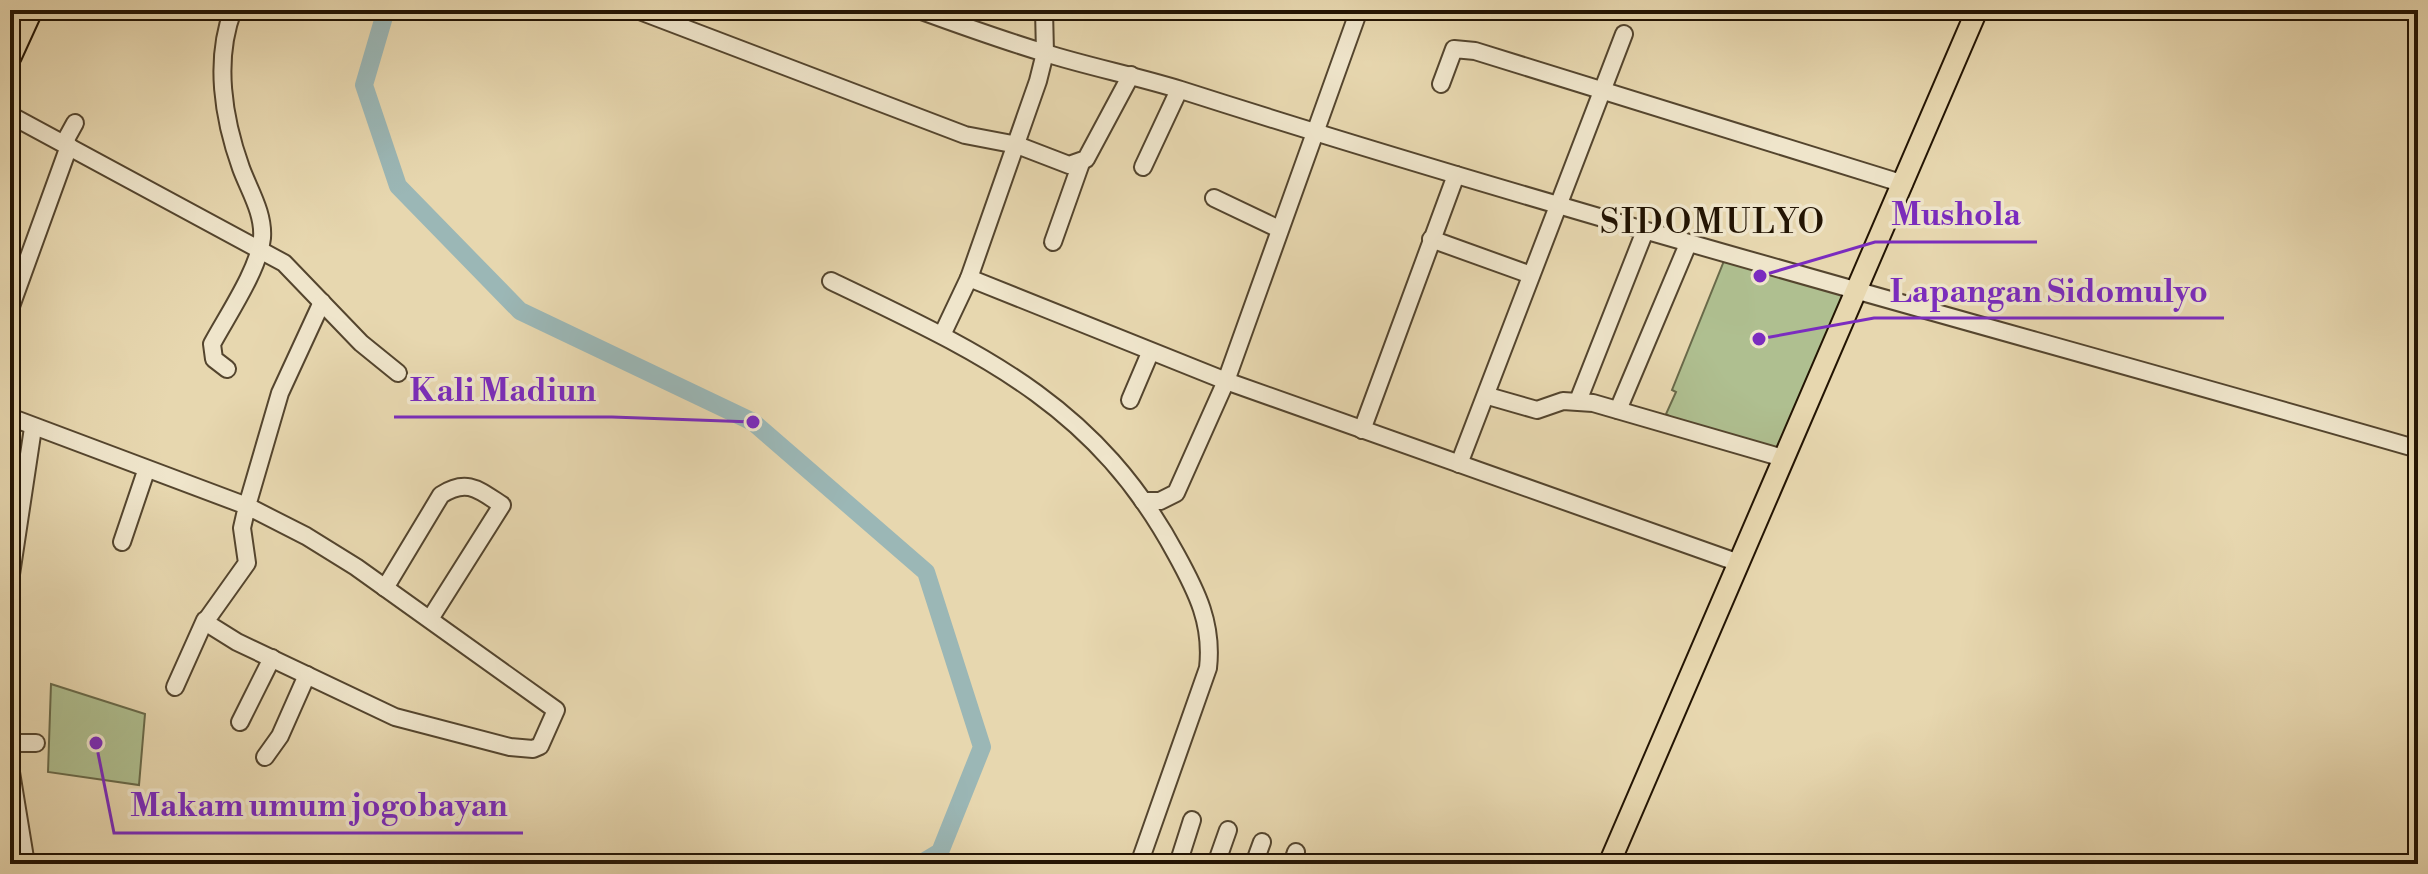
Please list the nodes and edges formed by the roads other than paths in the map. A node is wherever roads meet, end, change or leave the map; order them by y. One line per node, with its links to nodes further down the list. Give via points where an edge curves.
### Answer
1 (31, 10): 11 (highway)
2 (233, 10): 32 (street, via 224,44 224,97 236,152 259,211)
3 (637, 10): 8 (street)
4 (919, 10): 10 (street)
5 (1044, 10): 10 (street)
6 (1977, 10): 24 (main road)
7 (1354, 11): 18 (street)
8 (664, 14): 20 (street, via 965,135)
9 (1624, 34): 15 (street)
10 (1045, 53): 12 (street); 20 (street)
11 (10, 56)
12 (1131, 75): 14 (street); 21 (street)
13 (1441, 84): 15 (street, via 1455,48)
14 (1179, 90): 18 (street); 22 (street)
15 (1603, 90): 24 (street); 26 (street)
16 (10, 115): 19 (street, via 31,118)
17 (75, 123): 19 (street)
18 (1312, 133): 23 (street); 27 (street)
19 (67, 144): 32 (street); 38 (street)
20 (1017, 145): 21 (street, via 1069,165); 34 (street)
21 (1081, 163): 30 (street)
22 (1143, 167)
23 (1456, 175): 26 (street); 29 (street)
24 (1904, 184): 36 (main road)
25 (1214, 198): 27 (street)
26 (1558, 205): 28 (street); 33 (street)
27 (1279, 229): 43 (street)
28 (1645, 231): 31 (street); 46 (street)
29 (1431, 239): 33 (street); 50 (street)
30 (1053, 242)
31 (1688, 244): 36 (street); 47 (street)
32 (260, 248): 37 (street, via 294,271); 41 (street, via 212,344 214,359)
33 (1531, 275): 44 (street)
34 (969, 278): 39 (street); 40 (street)
35 (831, 281): 39 (street)
36 (1856, 288): 51 (street); 52 (main road)
37 (322, 302): 42 (street); 56 (street, via 280,393)
38 (10, 309)
39 (942, 335): 55 (street, via 994,362 1079,426)
40 (1150, 353): 43 (street); 45 (street)
41 (227, 369)
42 (398, 373)
43 (1226, 381): 50 (street); 55 (street, via 1176,493 1160,501)
44 (1488, 396): 46 (street, via 1537,410); 53 (street)
45 (1130, 400)
46 (1578, 401): 47 (street)
47 (1618, 410): 52 (street)
48 (10, 417): 49 (street)
49 (33, 428): 54 (street); 59 (street)
50 (1362, 430): 53 (street)
51 (2418, 449)
52 (1783, 458): 58 (main road)
53 (1459, 464): 58 (street)
54 (146, 471): 56 (street); 57 (street)
55 (1143, 501): 76 (street, via 1196,591 1211,642 1208,668)
56 (247, 506): 60 (street, via 333,551); 62 (street, via 242,528 247,563)
57 (122, 542)
58 (1739, 563): 79 (main road)
59 (10, 581)
60 (385, 588): 61 (street); 61 (street, via 441,495 455,486 471,485 502,505)
61 (430, 619): 64 (street, via 556,710 540,746 510,747 412,723)
62 (205, 620): 63 (street); 65 (street)
63 (272, 658): 64 (street); 66 (street)
64 (307, 675): 69 (street)
65 (175, 687)
66 (240, 722)
67 (10, 743): 68 (street)
68 (36, 743)
69 (265, 757)
70 (10, 766): 75 (street)
71 (1192, 820): 74 (street)
72 (1228, 830): 77 (street)
73 (1262, 842): 78 (street)
74 (1183, 863)
75 (26, 864)
76 (1139, 864)
77 (1216, 864)
78 (1254, 864)
79 (1609, 864)

